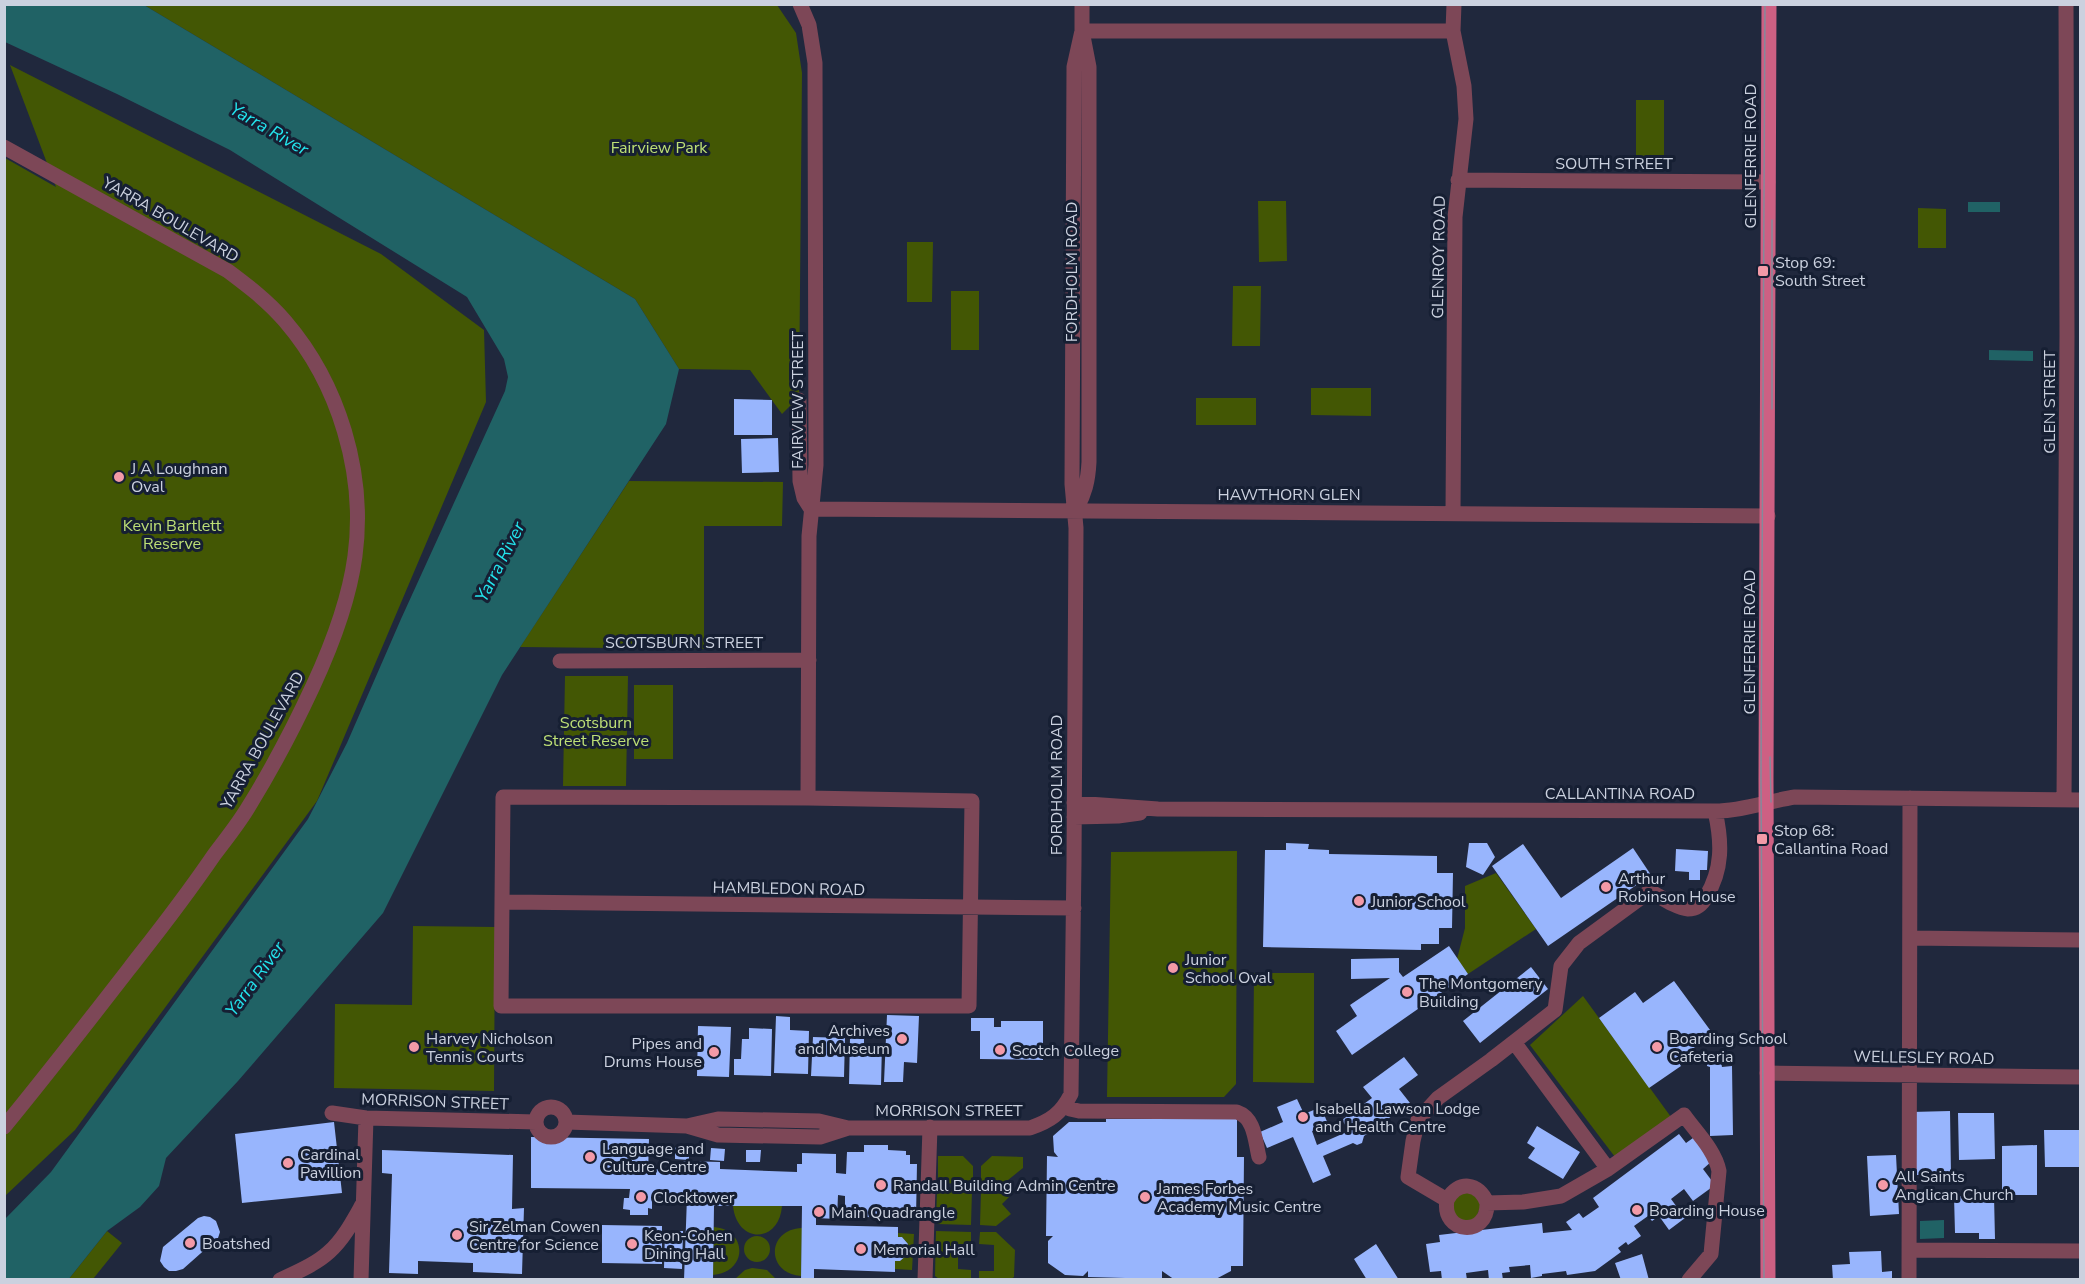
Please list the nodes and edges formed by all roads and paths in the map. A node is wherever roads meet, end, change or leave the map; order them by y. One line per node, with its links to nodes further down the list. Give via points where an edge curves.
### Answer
1 (800, 4): 12 (street, FAIRVIEW STREET, via 809,25 815,63 816,465)
2 (1082, 4): 6 (street, FORDHOLM ROAD)
3 (1454, 4): 7 (street, GLENROY ROAD)
4 (1769, 4): 10 (main road, GLENFERRIE ROAD)
5 (2066, 4): 20 (street, GLEN STREET)
6 (1082, 31): 7 (street); 13 (street, FORDHOLM ROAD, via 1074,68)
7 (1453, 31): 9 (street, GLENROY ROAD, via 1466,101 1466,137)
8 (4, 147): 39 (street, YARRA BOULEVARD, via 228,270 261,296 313,362 327,387 343,424 358,520 349,589 336,629 299,717 249,807 174,911)
9 (1458, 180): 10 (street, SOUTH STREET); 14 (street, GLENROY ROAD)
10 (1768, 182): 15 (main road, GLENFERRIE ROAD)
11 (799, 400): 12 (street, via 800,481)
12 (811, 509): 13 (street, HAWTHORN GLEN); 16 (street, FAIRVIEW STREET)
13 (1075, 511): 14 (street, HAWTHORN GLEN); 23 (street, FORDHOLM ROAD)
14 (1454, 513): 15 (street, HAWTHORN GLEN)
15 (1768, 516): 22 (main road, GLENFERRIE ROAD)
16 (809, 660): 17 (street, SCOTSBURN STREET); 18 (street, FAIRVIEW STREET)
17 (560, 661)
18 (808, 798): 25 (street, via 503,797); 26 (street, via 972,801)
19 (1910, 798): 20 (street, CALLANTINA ROAD); 22 (street, CALLANTINA ROAD, via 1796,797); 28 (street)
20 (2064, 800): 21 (street, CALLANTINA ROAD)
21 (2080, 800)
22 (1767, 803): 24 (street, CALLANTINA ROAD, via 1743,810); 31 (main road, GLENFERRIE ROAD)
23 (1074, 810): 24 (street, CALLANTINA ROAD, via 1133,815 1158,809); 27 (street, FORDHOLM ROAD)
24 (1715, 811): 30 (street, via 1721,837 1720,859 1702,904 1684,909 1650,891 1588,936 1561,966 1555,1010)
25 (503, 902): 26 (street, HAMBLEDON ROAD); 26 (street, via 501,1006 969,1006)
26 (969, 908): 27 (street, HAMBLEDON ROAD)
27 (1074, 908): 34 (street, FORDHOLM ROAD, via 1071,1094)
28 (1910, 938): 29 (street); 32 (street)
29 (2080, 940)
30 (1514, 1042): 42 (street); 43 (street, via 1438,1098 1418,1120 1408,1177)
31 (1767, 1073): 32 (street, WELLESLEY ROAD); 52 (main road, GLENFERRIE ROAD)
32 (1910, 1075): 33 (street, WELLESLEY ROAD); 46 (street)
33 (2080, 1077)
34 (1065, 1105): 40 (street, MORRISON STREET, via 1055,1118 1029,1128); 41 (street, via 1079,1111 1237,1112 1249,1119)
35 (333, 1113): 36 (street, MORRISON STREET)
36 (366, 1118): 37 (street, MORRISON STREET); 44 (street)
37 (536, 1122): 38 (street, MORRISON STREET, via 542,1110 551,1107 563,1113); 38 (street, MORRISON STREET, via 542,1134 551,1137 563,1131)
38 (566, 1122): 40 (street, MORRISON STREET, via 687,1126 718,1135 820,1137 848,1128)
39 (4, 1127)
40 (930, 1127): 50 (street)
41 (1259, 1157)
42 (1608, 1169): 45 (street, via 1561,1196); 51 (street, via 1684,1115 1713,1154 1719,1171 1711,1254)
43 (1446, 1200): 45 (street, via 1455,1189 1468,1186 1480,1192); 45 (street, via 1449,1219 1469,1228 1486,1216)
44 (363, 1203): 48 (street, via 330,1252); 49 (street)
45 (1488, 1203)
46 (1909, 1250): 47 (street); 53 (street)
47 (2080, 1251)
48 (280, 1280)
49 (361, 1280)
50 (925, 1280)
51 (1689, 1280)
52 (1768, 1280)
53 (1909, 1280)

